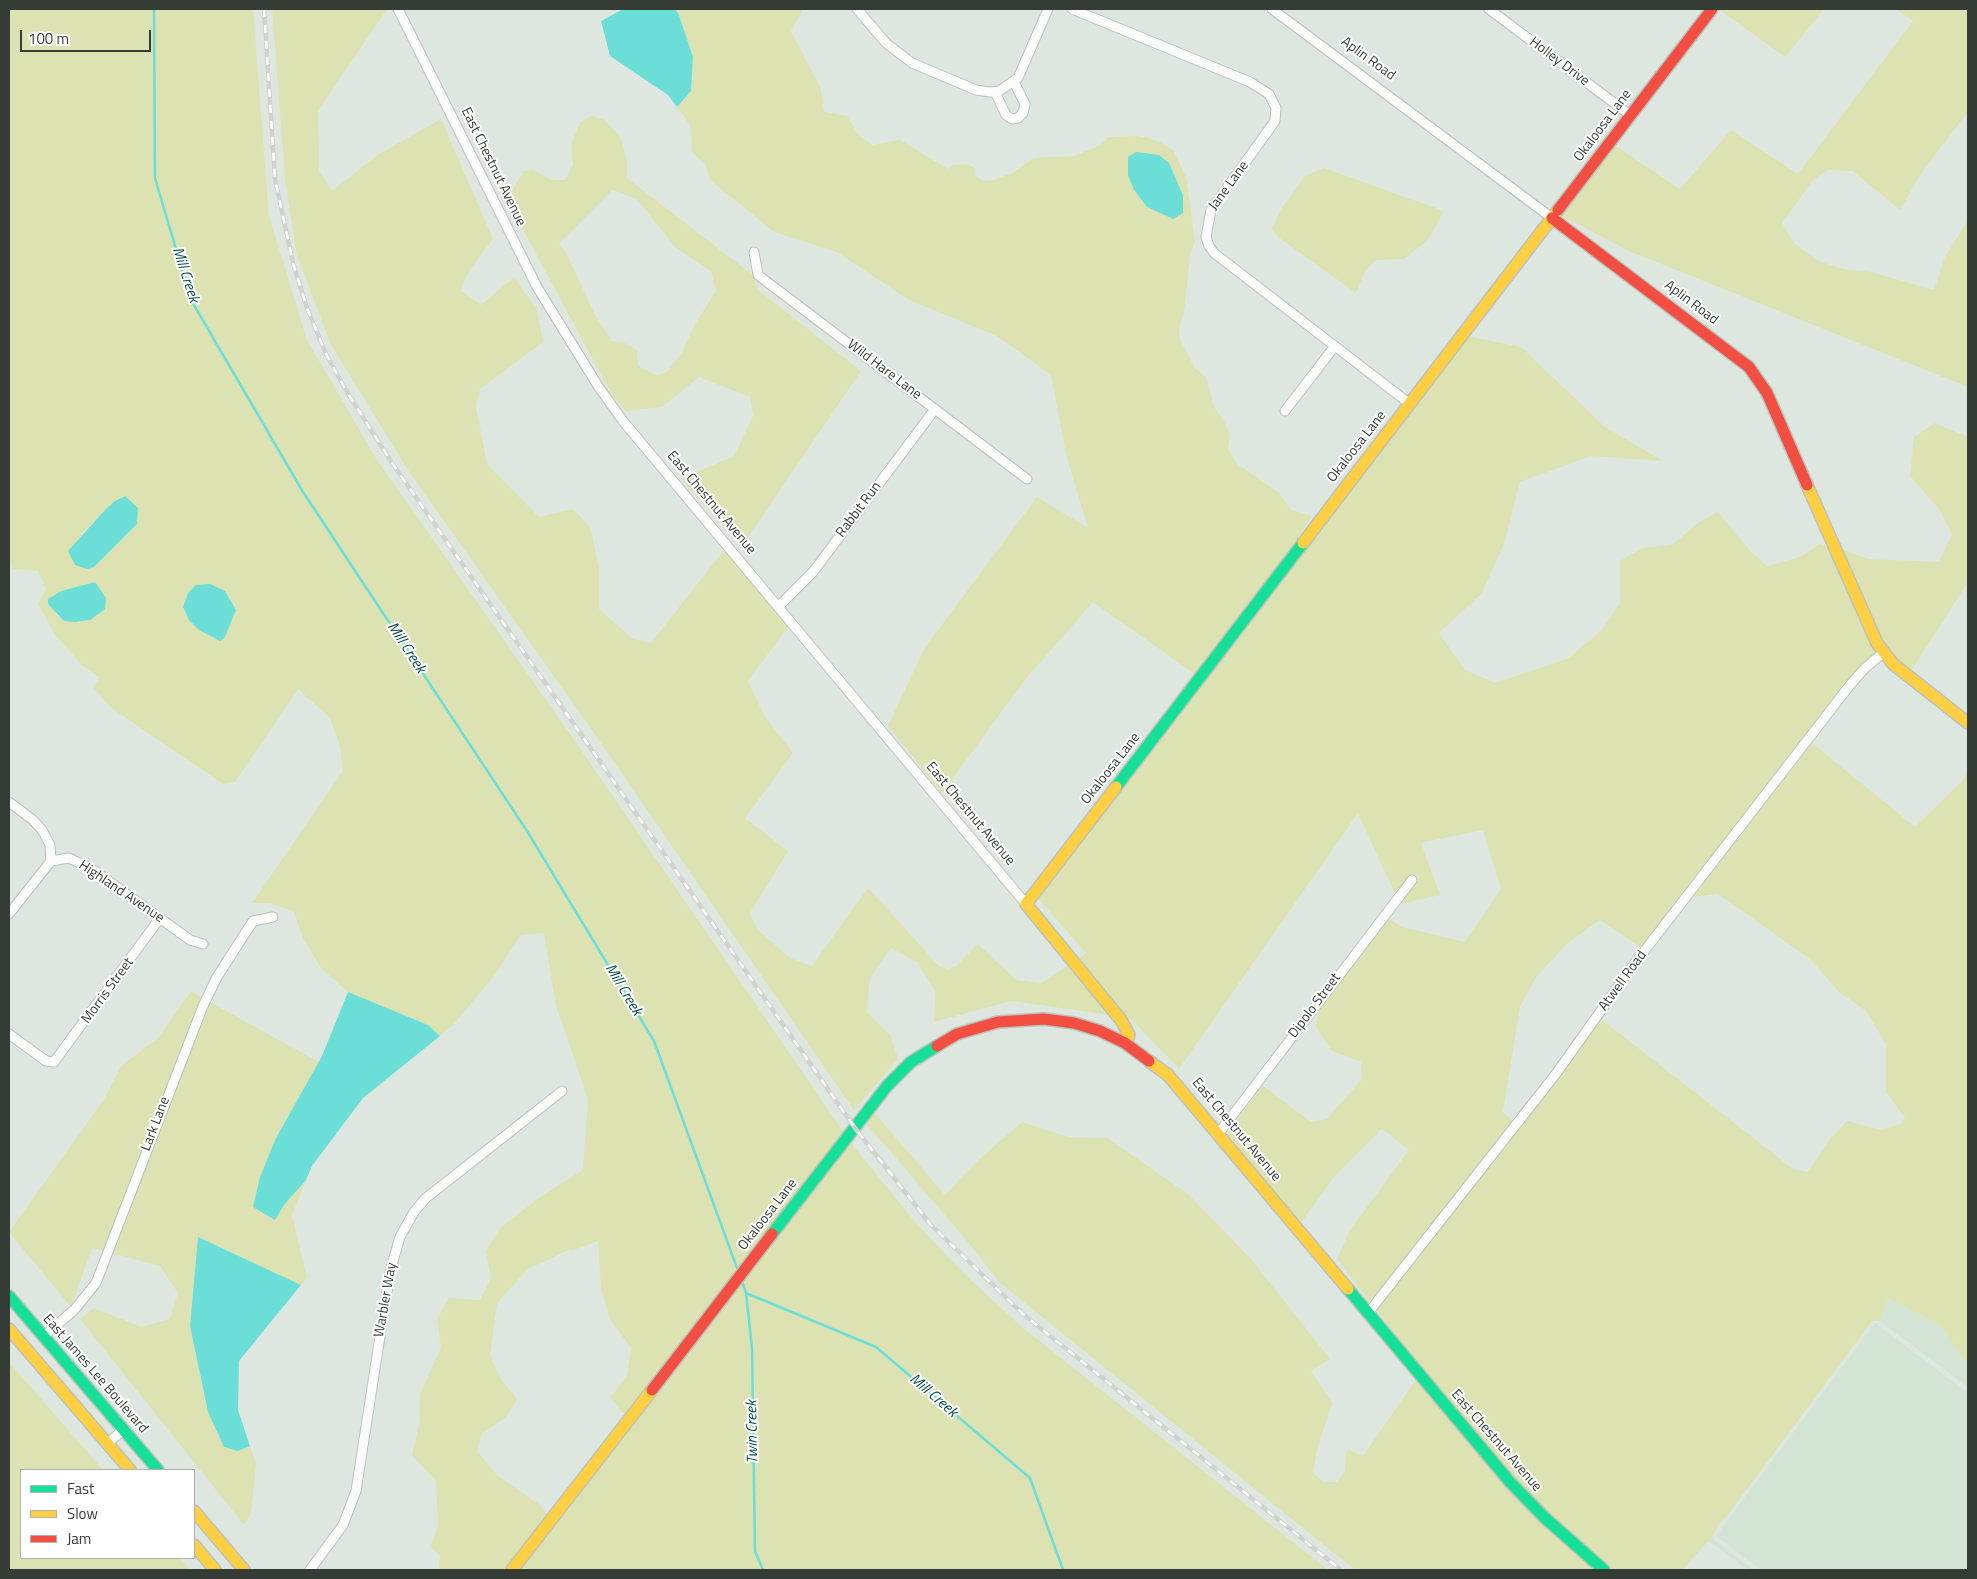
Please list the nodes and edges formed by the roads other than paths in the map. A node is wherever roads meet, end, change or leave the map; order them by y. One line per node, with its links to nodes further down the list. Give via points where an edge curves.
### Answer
1 (398, 9): 18 (street, East Chestnut Avenue, via 533,279 593,379 623,421)
2 (857, 9): 9 (street, via 886,43 912,62 976,90)
3 (1048, 9): 8 (street)
4 (1072, 9): 13 (street, Jane Lane, via 1250,82 1269,94 1276,108 1272,128 1211,210 1206,236 1214,253)
5 (1272, 9): 11 (street, Aplin Road)
6 (1489, 9): 10 (street, Holley Drive)
7 (1712, 9): 10 (street, Okaloosa Lane)
8 (1014, 82): 9 (street); 9 (street, via 1025,104 1018,118 1006,115)
9 (995, 92)
10 (1630, 114): 11 (street, Okaloosa Lane)
11 (1552, 218): 14 (street, Okaloosa Lane); 19 (street, Aplin Road, via 1742,360 1758,378)
12 (754, 252): 15 (street, Wild Hare Lane, via 758,275)
13 (1335, 346): 14 (street, Jane Lane); 16 (street)
14 (1410, 404): 24 (street, Okaloosa Lane)
15 (936, 409): 17 (street, Wild Hare Lane); 18 (street, Rabbit Run, via 813,572)
16 (1286, 411)
17 (1027, 479)
18 (778, 608): 24 (street, East Chestnut Avenue)
19 (1884, 653): 20 (street, Aplin Road, via 1893,664); 34 (street, Atwell Road, via 1850,685 1635,963 1555,1075)
20 (1968, 723)
21 (9, 802): 22 (street, via 42,830 50,844)
22 (51, 861): 25 (street); 27 (street, Highland Avenue, via 69,858 77,861)
23 (1412, 880): 32 (street, Dipolo Street)
24 (1026, 904): 30 (street, East Chestnut Avenue, via 1121,1020 1129,1035)
25 (9, 914)
26 (273, 917): 36 (street, Lark Lane, via 252,921 217,977 202,1006 96,1283 75,1309)
27 (160, 918): 28 (street, Highland Avenue, via 190,940); 29 (street, Morris Street, via 54,1062 46,1061)
28 (203, 944)
29 (9, 1034)
30 (1125, 1042): 32 (street, East Chestnut Avenue, via 1168,1074); 46 (street, Okaloosa Lane, via 1074,1023 1022,1019 957,1034 911,1062 887,1086)
31 (562, 1091): 45 (street, Warbler Way, via 426,1198 400,1236 387,1288 356,1491 343,1525)
32 (1219, 1133): 34 (street, East Chestnut Avenue)
33 (9, 1296): 36 (street, East James Lee Boulevard)
34 (1368, 1313): 47 (street, East Chestnut Avenue, via 1528,1502)
35 (9, 1329): 38 (street)
36 (44, 1337): 37 (street, East James Lee Boulevard)
37 (123, 1430): 38 (street); 40 (street, East James Lee Boulevard)
38 (107, 1444): 39 (street)
39 (129, 1469)
40 (157, 1469)
41 (195, 1512): 44 (street)
42 (195, 1546): 43 (street)
43 (215, 1570)
44 (244, 1570)
45 (310, 1570)
46 (512, 1570)
47 (1604, 1570)

